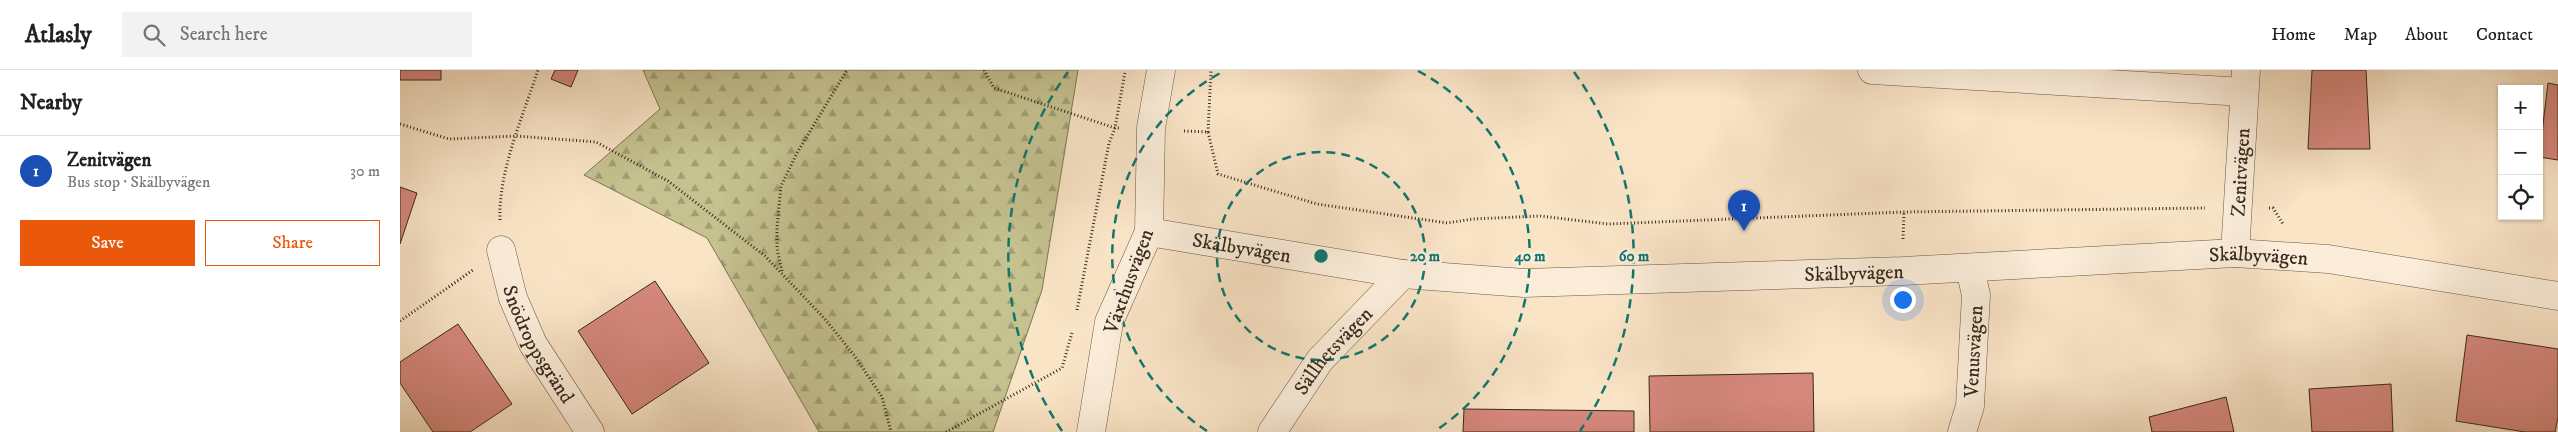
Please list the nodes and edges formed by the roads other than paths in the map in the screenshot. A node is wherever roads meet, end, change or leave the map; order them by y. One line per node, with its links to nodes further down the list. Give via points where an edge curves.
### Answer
1 (1161, 70): 5 (street, Växthusvägen, via 1151,128)
2 (1873, 70): 3 (street, Zenitvägen)
3 (2060, 75): 4 (street, Zenitvägen)
4 (2245, 81): 7 (street, Zenitvägen)
5 (1149, 232): 9 (street, Skälbyvägen); 12 (street, Växthusvägen, via 1109,322)
6 (501, 250): 11 (street, Snödroppsgränd, via 512,298 533,344)
7 (2235, 253): 8 (street, Skälbyvägen); 10 (street, Skälbyvägen, via 2328,259)
8 (1970, 268): 9 (street, Skälbyvägen, via 1524,283); 14 (street, Venusvägen, via 1975,304 1970,406)
9 (1403, 274): 13 (street, Sällhetsvägen, via 1320,360)
10 (2558, 296)
11 (590, 432)
12 (1091, 432)
13 (1272, 432)
14 (1962, 432)

